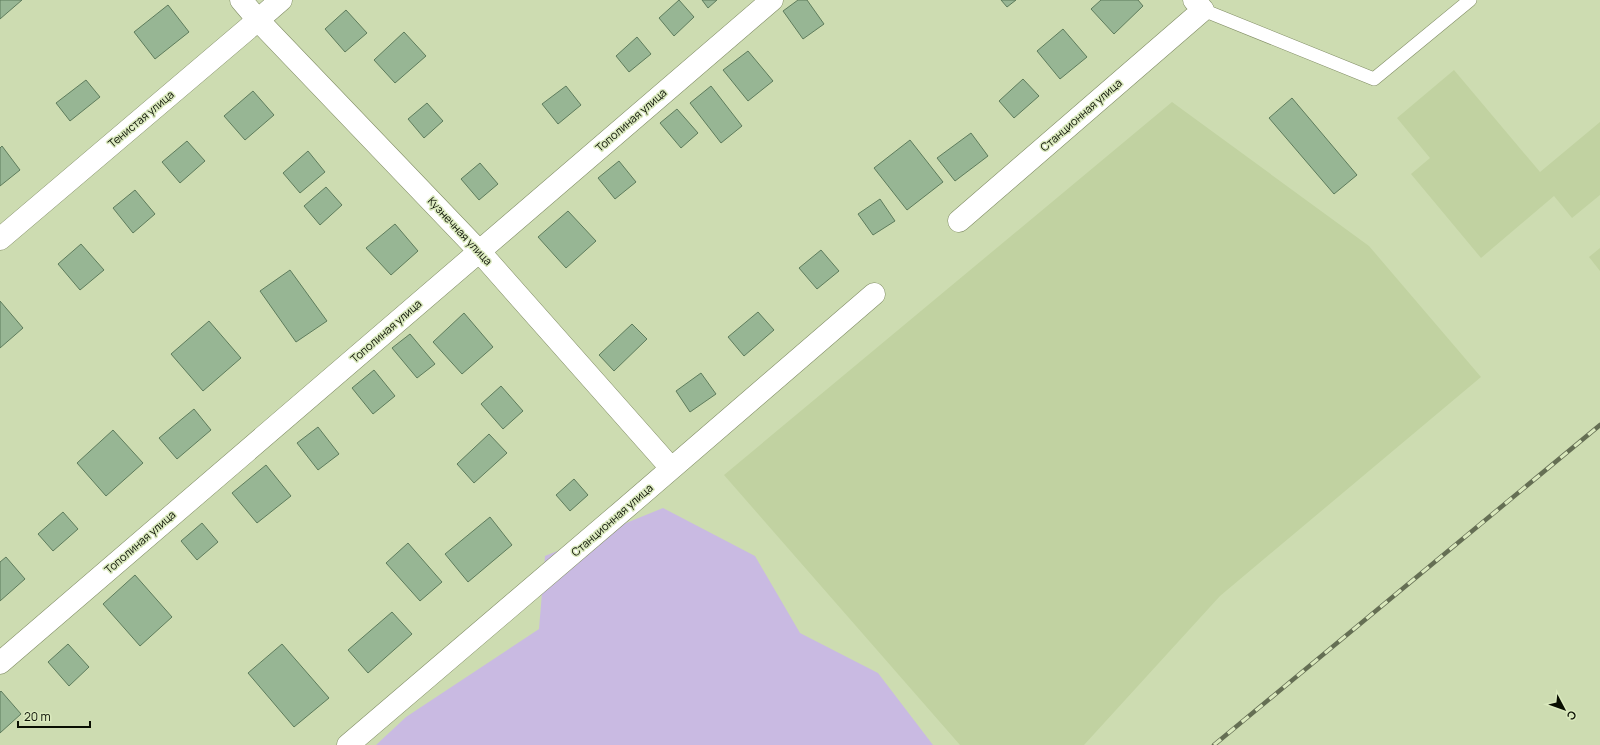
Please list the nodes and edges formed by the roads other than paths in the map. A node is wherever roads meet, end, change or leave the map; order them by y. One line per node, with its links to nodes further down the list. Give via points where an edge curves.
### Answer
1 (241, 0): 6 (street, Кузнечная улица)
2 (281, 0): 6 (street, Тенистая улица)
3 (772, 0): 9 (street, Тополиная улица)
4 (1470, 0): 5 (lane, via 1374,79)
5 (1199, 5): 7 (street, Станционная улица)
6 (258, 20): 8 (street, Тенистая улица); 9 (street, Кузнечная улица)
7 (959, 221)
8 (0, 239)
9 (479, 250): 11 (street, Кузнечная улица); 12 (street, Тополиная улица)
10 (874, 294): 11 (street, Станционная улица)
11 (671, 468): 13 (street, Станционная улица)
12 (0, 663)
13 (348, 745)

